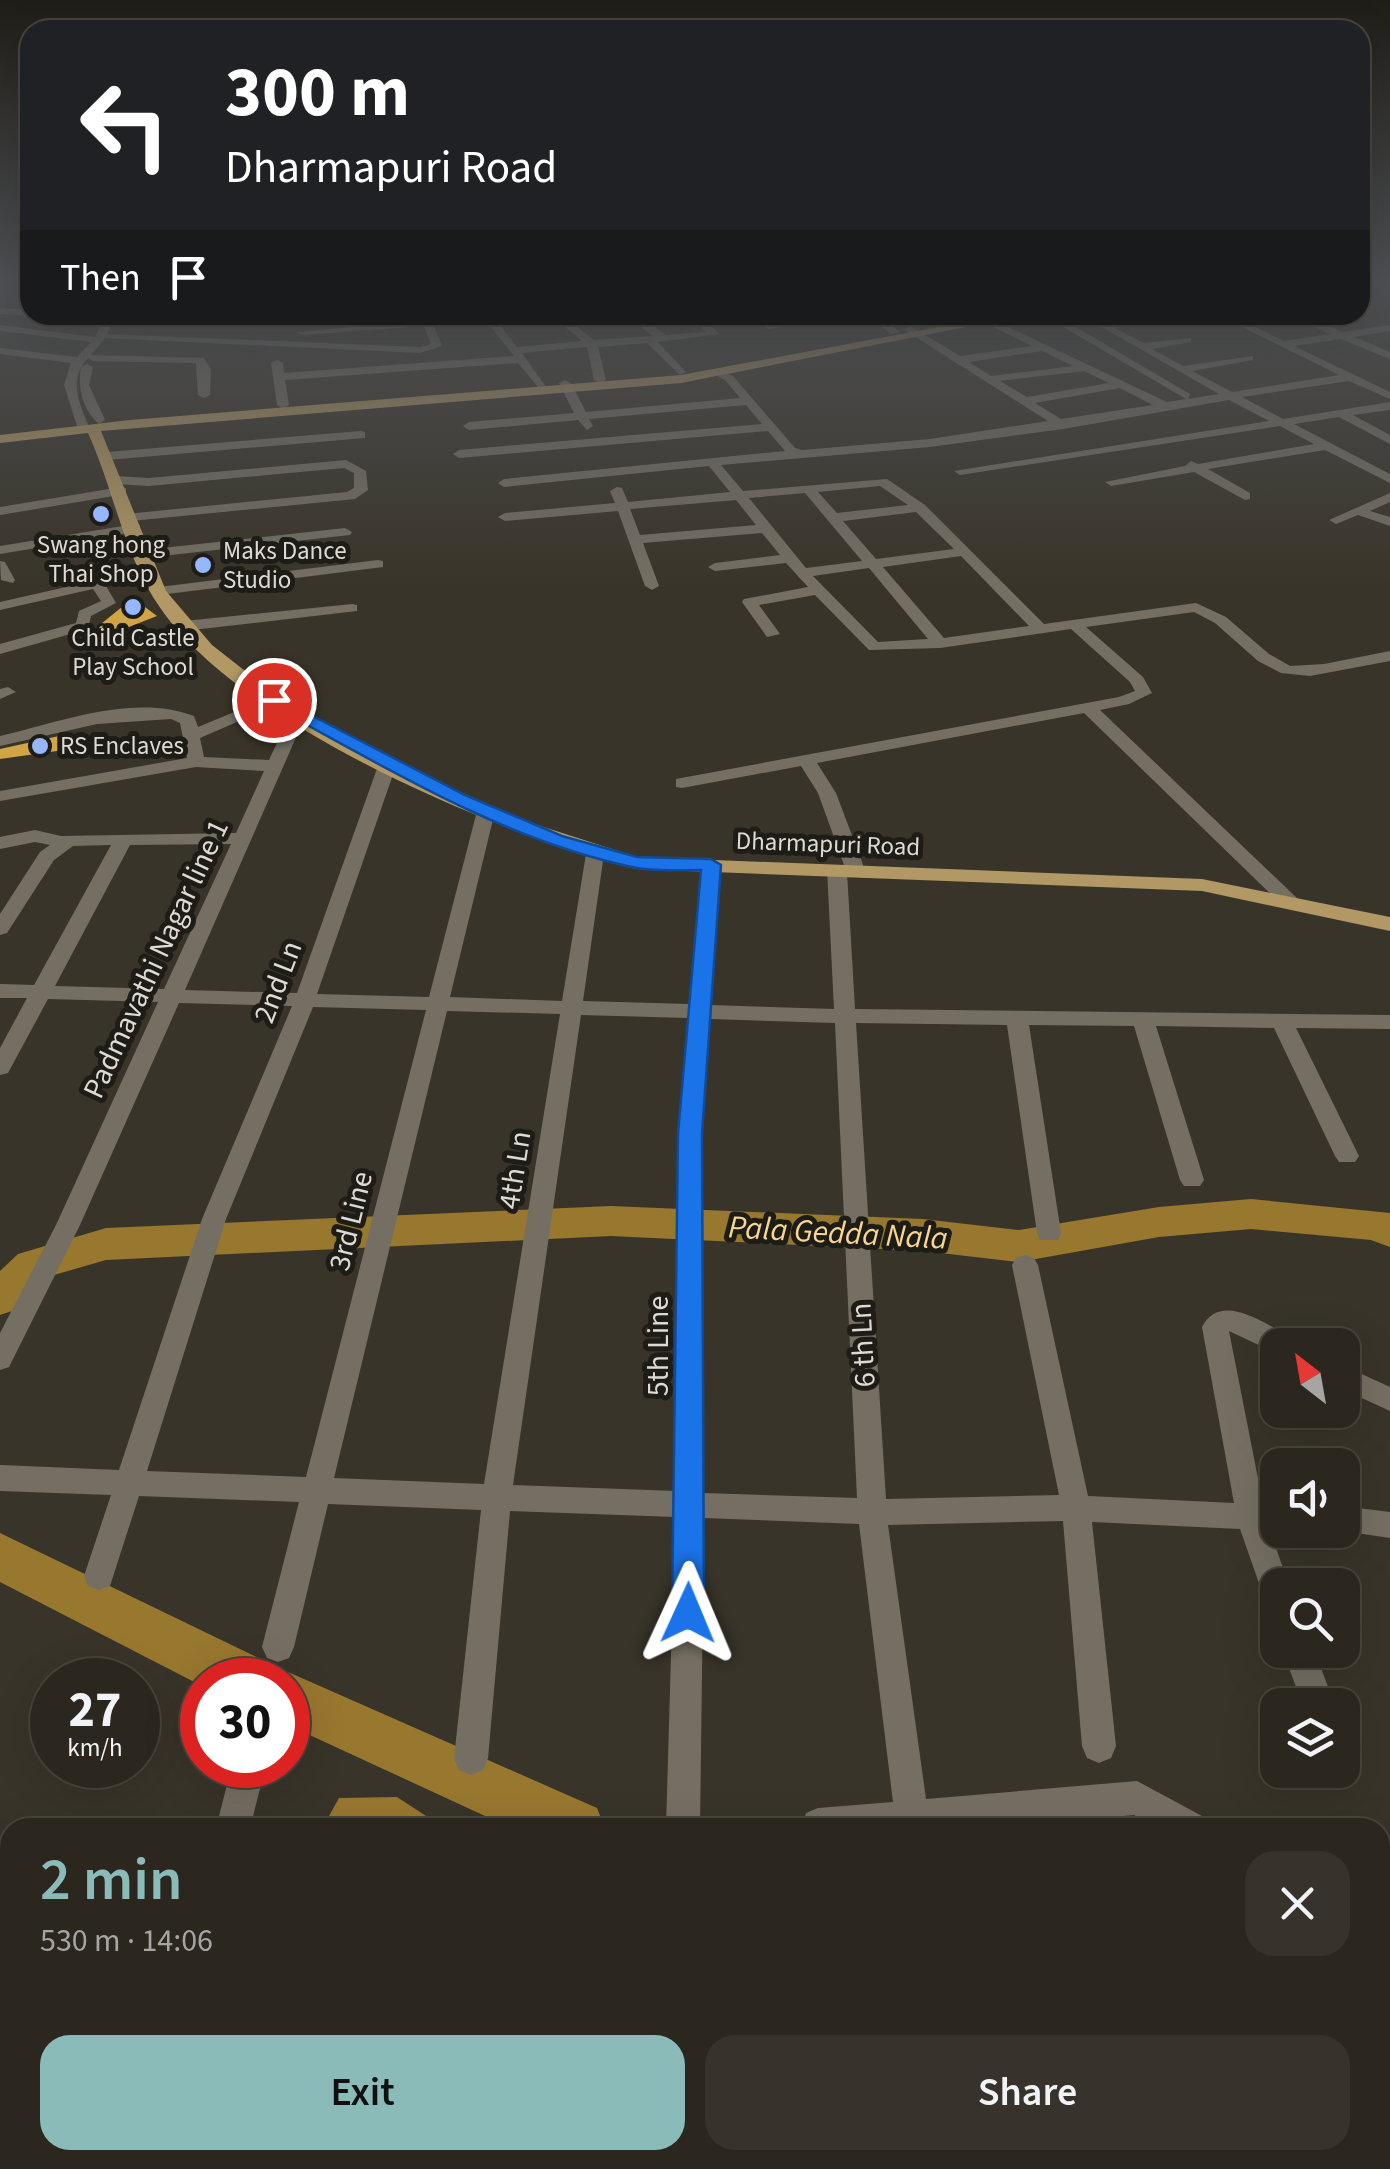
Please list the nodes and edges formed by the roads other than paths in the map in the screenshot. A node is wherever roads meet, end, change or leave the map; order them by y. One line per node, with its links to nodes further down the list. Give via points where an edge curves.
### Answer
1 (69, 387): 29 (street)
2 (84, 387): 29 (street)
3 (204, 387): 17 (street)
4 (281, 387): 22 (street)
5 (512, 387): 22 (main road)
6 (552, 387): 29 (main road)
7 (568, 387): 26 (street)
8 (737, 387): 21 (street)
9 (1005, 387): 20 (street)
10 (1102, 387): 20 (street)
11 (1127, 387): 24 (street)
12 (1171, 387): 18 (street)
13 (1212, 387): 19 (street)
14 (1272, 387): 16 (street)
15 (1293, 387): 16 (street)
16 (1277, 390): 19 (street)
17 (204, 395)
18 (1186, 396)
19 (1232, 398): 24 (street); 28 (street)
20 (1026, 401): 30 (street)
21 (749, 402): 26 (street); 32 (street)
22 (283, 404): 29 (main road)
23 (1390, 406): 25 (street)
24 (1169, 408): 27 (street)
25 (1342, 414): 28 (street); 35 (street)
26 (582, 415): 31 (street); 36 (street)
27 (1117, 416): 30 (street); 40 (street)
28 (1281, 423): 37 (street); 40 (street)
29 (92, 425): 34 (main road); 41 (main road, Dharmapuri Road)
30 (1063, 425): 39 (street)
31 (469, 426)
32 (770, 427): 36 (street); 39 (street)
33 (361, 435): 41 (street)
34 (0, 436)
35 (1390, 440)
36 (595, 442): 38 (street); 44 (street)
37 (1324, 446): 40 (street); 45 (street)
38 (459, 454)
39 (795, 454): 42 (street)
40 (1176, 455): 43 (street); 46 (street); 51 (street)
41 (107, 456): 48 (main road, Dharmapuri Road)
42 (712, 463): 44 (street); 50 (street)
43 (960, 471)
44 (610, 474): 47 (street); 54 (street)
45 (1390, 479)
46 (1111, 482)
47 (504, 483)
48 (119, 486): 53 (street, via 346,464 360,471 356,495); 56 (street); 61 (main road, Dharmapuri Road)
49 (807, 487): 50 (street); 55 (street, via 882,482); 59 (street)
50 (742, 494): 54 (street); 63 (street)
51 (1245, 496)
52 (1390, 497): 57 (street)
53 (263, 504): 61 (street); 65 (street)
54 (622, 505): 58 (street); 66 (street)
55 (920, 508): 59 (street); 68 (street)
56 (0, 511)
57 (1358, 511): 60 (street); 62 (street)
58 (505, 517)
59 (832, 518): 72 (street)
60 (1336, 520)
61 (132, 522): 67 (street); 70 (main road, Dharmapuri Road)
62 (1390, 522)
63 (767, 528): 66 (street); 69 (street)
64 (345, 532): 65 (street)
65 (271, 539): 70 (street); 75 (street)
66 (635, 540): 77 (street)
67 (0, 550)
68 (961, 552): 72 (street); 84 (street)
69 (791, 558): 73 (street); 74 (street)
70 (147, 563): 76 (street); 79 (main road, Dharmapuri Road)
71 (378, 564): 75 (street)
72 (871, 564): 74 (street); 86 (street)
73 (715, 568)
74 (802, 573): 78 (street)
75 (284, 576): 79 (street)
76 (97, 584): 80 (street); 87 (street, via 108,605 84,614 80,628)
77 (652, 586)
78 (817, 590): 85 (street, via 749,602); 86 (street, via 874,647)
79 (159, 591): 83 (main road, Dharmapuri Road)
80 (0, 606)
81 (352, 608): 83 (street)
82 (1074, 624): 84 (street); 88 (street, via 1196,607 1283,669); 90 (street, via 1144,693)
83 (184, 626): 89 (main road, Dharmapuri Road)
84 (1040, 628): 86 (street)
85 (772, 634)
86 (940, 642)
87 (0, 649)
88 (1390, 656)
89 (274, 700): 91 (main road, Dharmapuri Road); 92 (street)
90 (1087, 708): 94 (street); 108 (street)
91 (298, 717): 96 (main road, Dharmapuri Road); 97 (street, Padmavathi Nagar line 1)
92 (192, 735): 93 (street, via 188,720 170,712); 95 (street)
93 (0, 742)
94 (806, 760): 98 (street); 107 (street, 6 th Ln, via 827,793)
95 (196, 762): 97 (street); 99 (street)
96 (388, 763): 100 (main road, Dharmapuri Road); 114 (street, 2nd Ln)
97 (275, 766): 102 (street, Padmavathi Nagar line 1)
98 (682, 783)
99 (0, 796)
100 (486, 811): 105 (main road, Dharmapuri Road); 115 (street, 3rd Line)
101 (124, 838): 102 (street); 103 (street); 112 (street)
102 (246, 838): 113 (street, Padmavathi Nagar line 1)
103 (62, 842): 104 (street, via 35,836); 110 (street)
104 (0, 843)
105 (594, 854): 106 (main road, Dharmapuri Road); 116 (street, 4th Ln)
106 (711, 865): 107 (main road, Dharmapuri Road); 117 (street, 5th Line)
107 (846, 870): 108 (main road, Dharmapuri Road, via 1202,885); 118 (street, 6 th Ln)
108 (1291, 903): 109 (main road, Dharmapuri Road)
109 (1390, 924)
110 (0, 929)
111 (0, 992): 112 (street)
112 (42, 992): 113 (street); 123 (street)
113 (171, 994): 114 (street); 129 (street, Padmavathi Nagar line 1)
114 (304, 1002): 115 (street); 133 (street, 2nd Ln, via 214,1219)
115 (438, 1006): 116 (street); 134 (street, 3rd Line)
116 (573, 1009): 117 (street); 135 (street, 4th Ln)
117 (698, 1012): 118 (street); 137 (street, 5th Line, via 690,1134)
118 (844, 1016): 119 (street); 139 (street, 6 th Ln)
119 (1017, 1019): 120 (street); 126 (street)
120 (1143, 1020): 121 (street); 125 (street)
121 (1282, 1021): 122 (street); 124 (street)
122 (1390, 1022)
123 (0, 1068)
124 (1347, 1156)
125 (1192, 1180)
126 (1049, 1233)
127 (1024, 1264): 138 (street)
128 (1260, 1334): 136 (street, via 1232,1320 1215,1327)
129 (0, 1359)
130 (1360, 1385): 131 (street)
131 (1390, 1400)
132 (0, 1478): 133 (street)
133 (128, 1482): 134 (street); 143 (street, 2nd Ln)
134 (318, 1494): 135 (street); 144 (street, 3rd Line)
135 (497, 1496): 137 (street); 146 (street, 4th Ln)
136 (1260, 1502)
137 (690, 1506): 139 (street); 149 (street, 5th Line)
138 (1076, 1508): 139 (street); 140 (street); 145 (street)
139 (872, 1512): 150 (street, 6 th Ln)
140 (1260, 1518)
141 (1360, 1521): 142 (street)
142 (1390, 1525)
143 (98, 1576)
144 (278, 1646)
145 (1099, 1746)
146 (471, 1758)
147 (243, 1788): 148 (street)
148 (236, 1818)
149 (683, 1818)
150 (912, 1818): 151 (street, via 1137,1798)
151 (1169, 1818)

